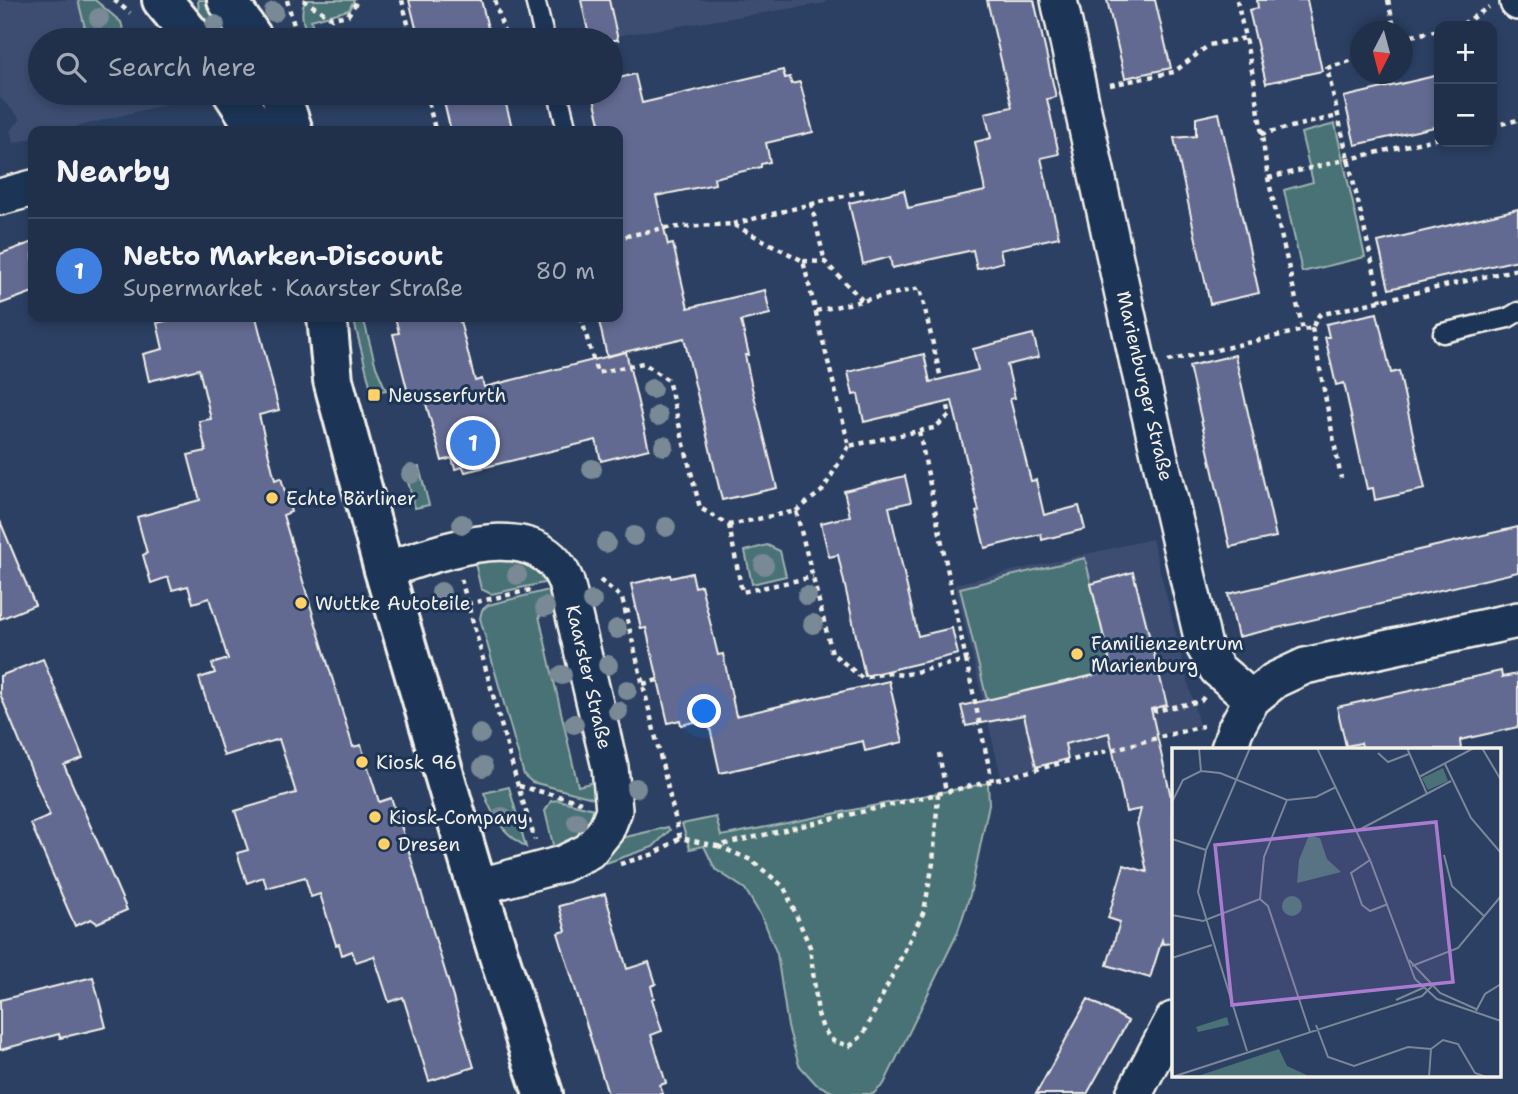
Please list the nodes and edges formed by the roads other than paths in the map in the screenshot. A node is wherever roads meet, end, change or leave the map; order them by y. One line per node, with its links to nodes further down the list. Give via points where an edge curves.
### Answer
1 (162, 0): 5 (main road)
2 (228, 0): 6 (main road)
3 (536, 0): 7 (lane)
4 (1059, 0): 21 (street, Marienburger Straße, via 1204,646)
5 (185, 28)
6 (246, 28)
7 (542, 28)
8 (241, 105): 11 (main road)
9 (284, 105): 12 (main road)
10 (561, 105): 13 (lane)
11 (255, 126)
12 (291, 126)
13 (566, 126)
14 (28, 189): 15 (street)
15 (0, 197)
16 (1518, 312): 18 (lane)
17 (327, 322): 19 (main road, via 332,380)
18 (1443, 333)
19 (384, 570): 23 (main road); 23 (street, Kaarster Straße, via 453,550 512,541 537,549 581,580 614,810 606,830 589,851 562,864)
20 (1518, 620): 21 (street, via 1305,666 1275,680)
21 (1247, 708): 22 (street)
22 (1229, 748)
23 (477, 887): 25 (main road)
24 (1172, 1022): 26 (street)
25 (540, 1093)
26 (1134, 1094)

